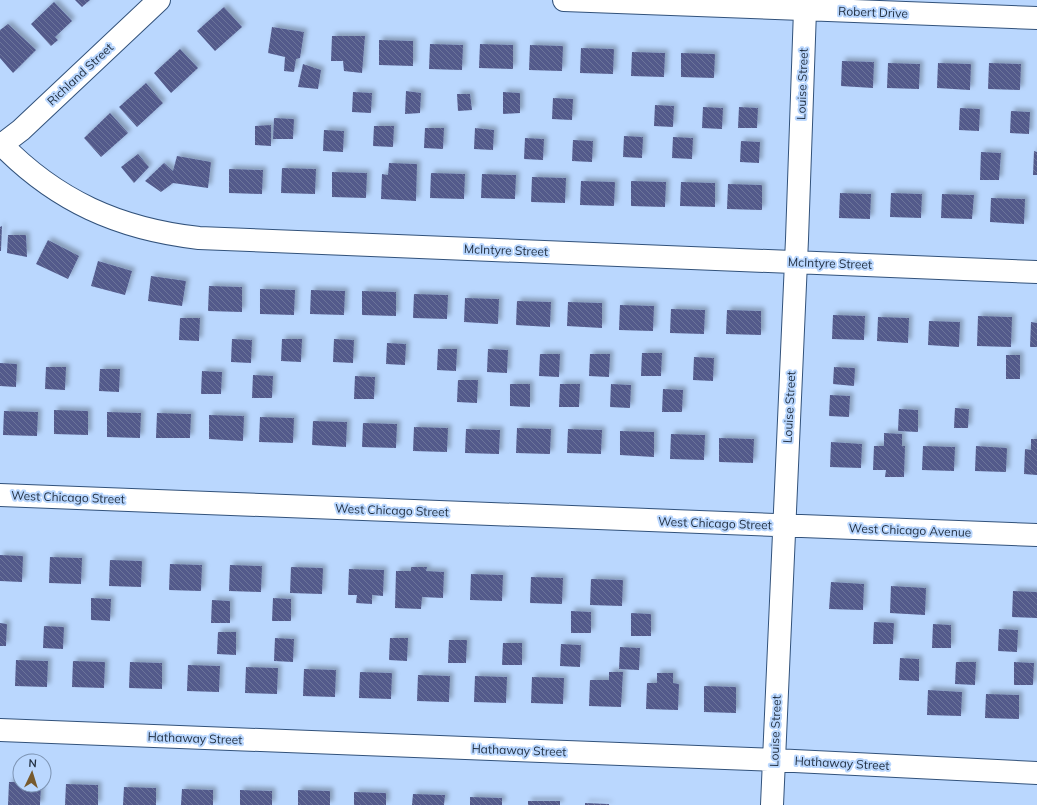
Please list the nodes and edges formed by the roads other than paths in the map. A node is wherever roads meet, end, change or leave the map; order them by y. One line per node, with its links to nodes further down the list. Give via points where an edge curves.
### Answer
1 (159, 0): 5 (street, Richland Street, via 21,130)
2 (564, 0): 3 (street, Robert Drive)
3 (805, 10): 4 (street, Robert Drive); 6 (street, Louise Street)
4 (1037, 18)
5 (1, 145): 6 (street, McIntyre Street, via 36,177 84,207 128,225 175,235)
6 (796, 262): 7 (street, McIntyre Street); 9 (street, Louise Street)
7 (1037, 272)
8 (0, 495): 9 (street, West Chicago Street)
9 (783, 525): 10 (street, West Chicago Avenue); 12 (street, Louise Street)
10 (1037, 535)
11 (0, 730): 12 (street, Hathaway Street)
12 (774, 760): 13 (street, Hathaway Street); 14 (street, Louise Street)
13 (1037, 773)
14 (772, 805)

